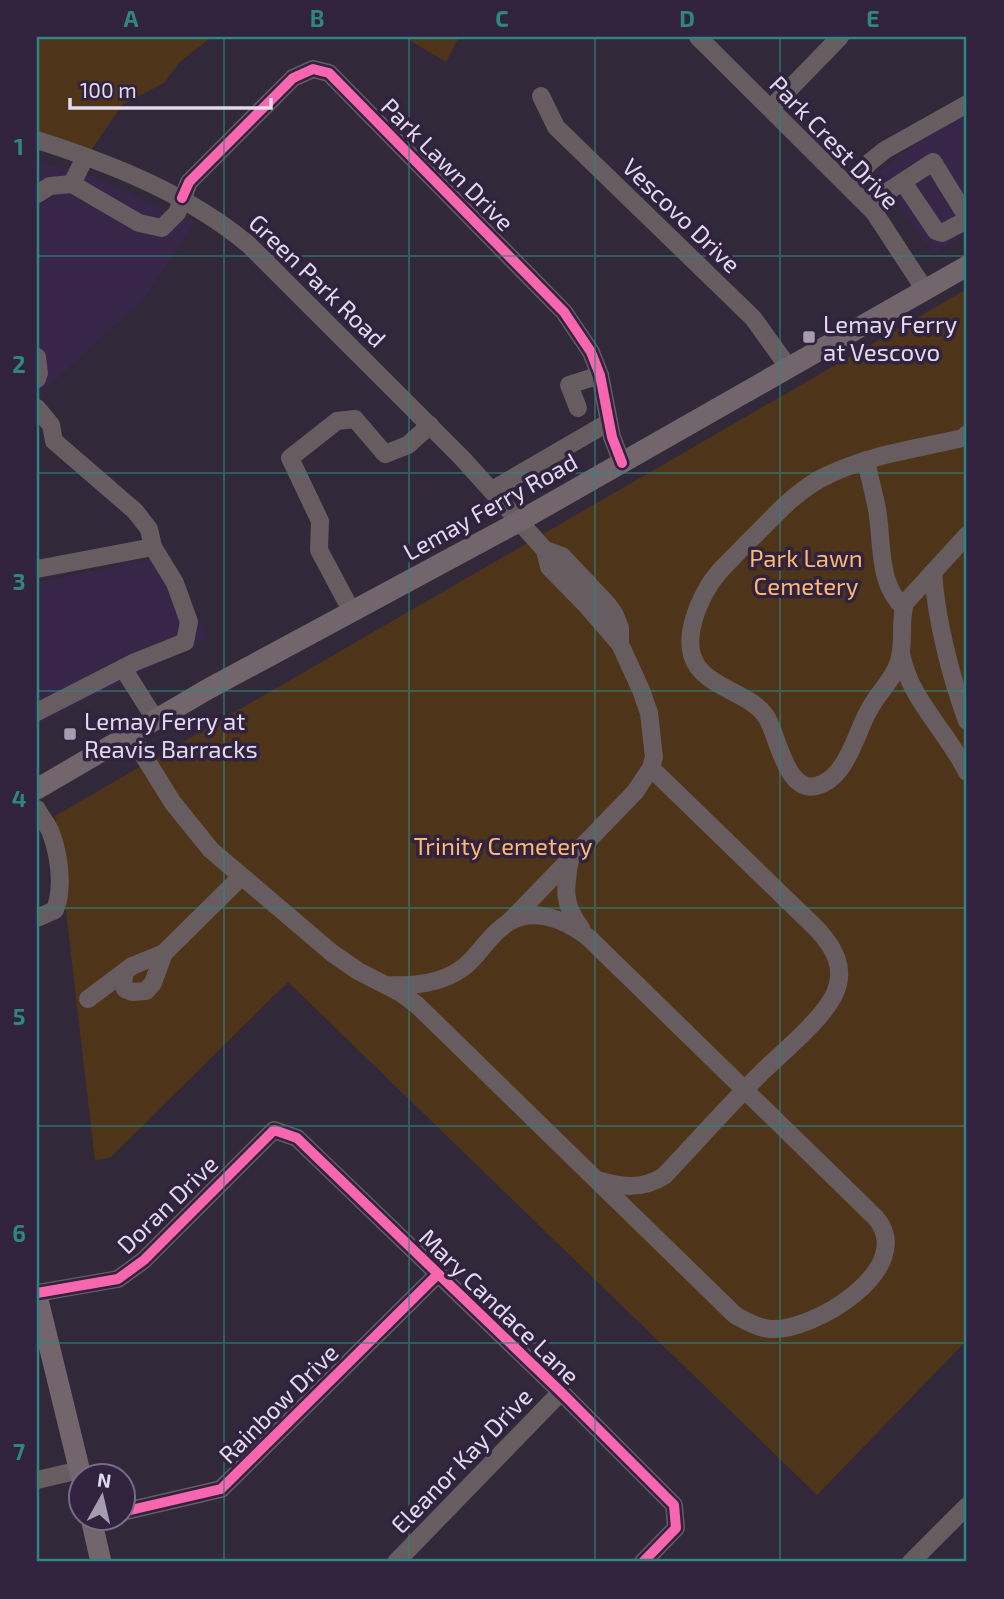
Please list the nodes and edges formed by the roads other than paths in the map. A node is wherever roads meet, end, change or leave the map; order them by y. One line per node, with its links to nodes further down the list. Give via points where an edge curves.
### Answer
1 (698, 37): 5 (street, Park Crest Drive)
2 (839, 37): 5 (street)
3 (541, 96): 18 (street, Vescovo Drive, via 556,127 753,318)
4 (967, 104): 11 (street, via 885,150)
5 (771, 108): 11 (street, Park Crest Drive)
6 (37, 140): 7 (street, Green Park Road)
7 (85, 157): 9 (street); 12 (street, Green Park Road)
8 (903, 182): 13 (street); 14 (street, via 936,231 942,233); 14 (street, via 933,162)
9 (72, 184): 10 (street); 12 (street, Park Lawn Drive, via 139,223 162,228 177,213)
10 (41, 187)
11 (849, 187): 13 (street, Park Crest Drive)
12 (181, 198): 19 (street, Park Lawn Drive, via 189,182 293,78 313,69 329,73 564,312 591,352); 24 (street, Green Park Road, via 249,245)
13 (867, 205): 16 (street, Park Crest Drive)
14 (967, 218)
15 (967, 266): 16 (main road, Lemay Ferry Road)
16 (925, 290): 18 (main road, Lemay Ferry Road)
17 (37, 357): 20 (street)
18 (789, 368): 27 (main road, Lemay Ferry Road)
19 (600, 375): 22 (street, via 569,385); 23 (street, Park Lawn Drive)
20 (37, 379)
21 (37, 408): 31 (street, via 51,425 54,441 135,511 149,529)
22 (578, 408)
23 (609, 422): 27 (street, Park Lawn Drive); 28 (street)
24 (429, 425): 28 (street, Green Park Road); 35 (street, via 408,444 385,454 355,419 337,421 290,458 320,521 319,550)
25 (967, 434): 26 (street)
26 (866, 460): 34 (street, via 887,583); 36 (street, via 805,489 719,572 699,608 691,634 692,655 709,678 757,706 767,718 791,774 806,786 816,786 834,774 850,754 869,709 894,675)
27 (622, 463): 29 (main road, Lemay Ferry Road)
28 (492, 490): 29 (street, Green Park Road)
29 (518, 522): 35 (main road, Lemay Ferry Road); 43 (street, Green Park Road, via 545,550 549,568 620,644 649,713)
30 (966, 539): 33 (street)
31 (153, 547): 32 (street); 37 (street, via 189,622 185,642)
32 (37, 569)
33 (933, 572): 34 (street); 38 (street)
34 (904, 608): 36 (street)
35 (352, 612): 40 (main road, Lemay Ferry Road)
36 (901, 653): 44 (street, via 904,673 915,694)
37 (124, 668): 39 (street); 40 (street)
38 (960, 676): 41 (street)
39 (37, 712)
40 (155, 719): 42 (main road, Lemay Ferry Road)
41 (967, 722)
42 (130, 734): 45 (main road, Lemay Ferry Road); 49 (street, via 173,803 211,850)
43 (652, 768): 48 (street); 57 (street, via 818,930 838,958 836,991 826,1008)
44 (967, 772)
45 (37, 789)
46 (37, 809): 47 (street)
47 (44, 841): 50 (street, via 59,874 59,900 55,910)
48 (570, 859): 51 (street); 52 (street, via 565,884 568,909)
49 (241, 877): 53 (street); 55 (street, via 332,953)
50 (37, 918)
51 (510, 921): 52 (street, via 554,917); 55 (street, via 451,974 425,984)
52 (589, 938): 57 (street)
53 (164, 953): 54 (street); 54 (street, via 146,991 125,989)
54 (125, 971): 56 (street)
55 (387, 985): 59 (street, via 417,1005)
56 (88, 999)
57 (744, 1090): 60 (street); 61 (street, via 884,1228 884,1249 873,1275 834,1310 811,1322 768,1329 735,1315)
58 (274, 1130): 62 (street, Mary Candace Lane, via 297,1138); 63 (street, Doran Drive, via 144,1260 117,1279)
59 (597, 1180): 60 (street, via 631,1186); 61 (street)
60 (654, 1183): 61 (street)
61 (631, 1213)
62 (437, 1275): 64 (street, Mary Candace Lane); 69 (street, Rainbow Drive, via 221,1489)
63 (37, 1295): 65 (main road)
64 (561, 1392): 72 (street, Eleanor Kay Drive); 73 (street, Mary Candace Lane, via 674,1505 676,1528)
65 (77, 1462)
66 (66, 1476): 67 (street)
67 (37, 1480)
68 (967, 1506): 74 (street)
69 (136, 1509)
70 (95, 1532): 71 (main road)
71 (101, 1562)
72 (396, 1562)
73 (643, 1562)
74 (911, 1562)

